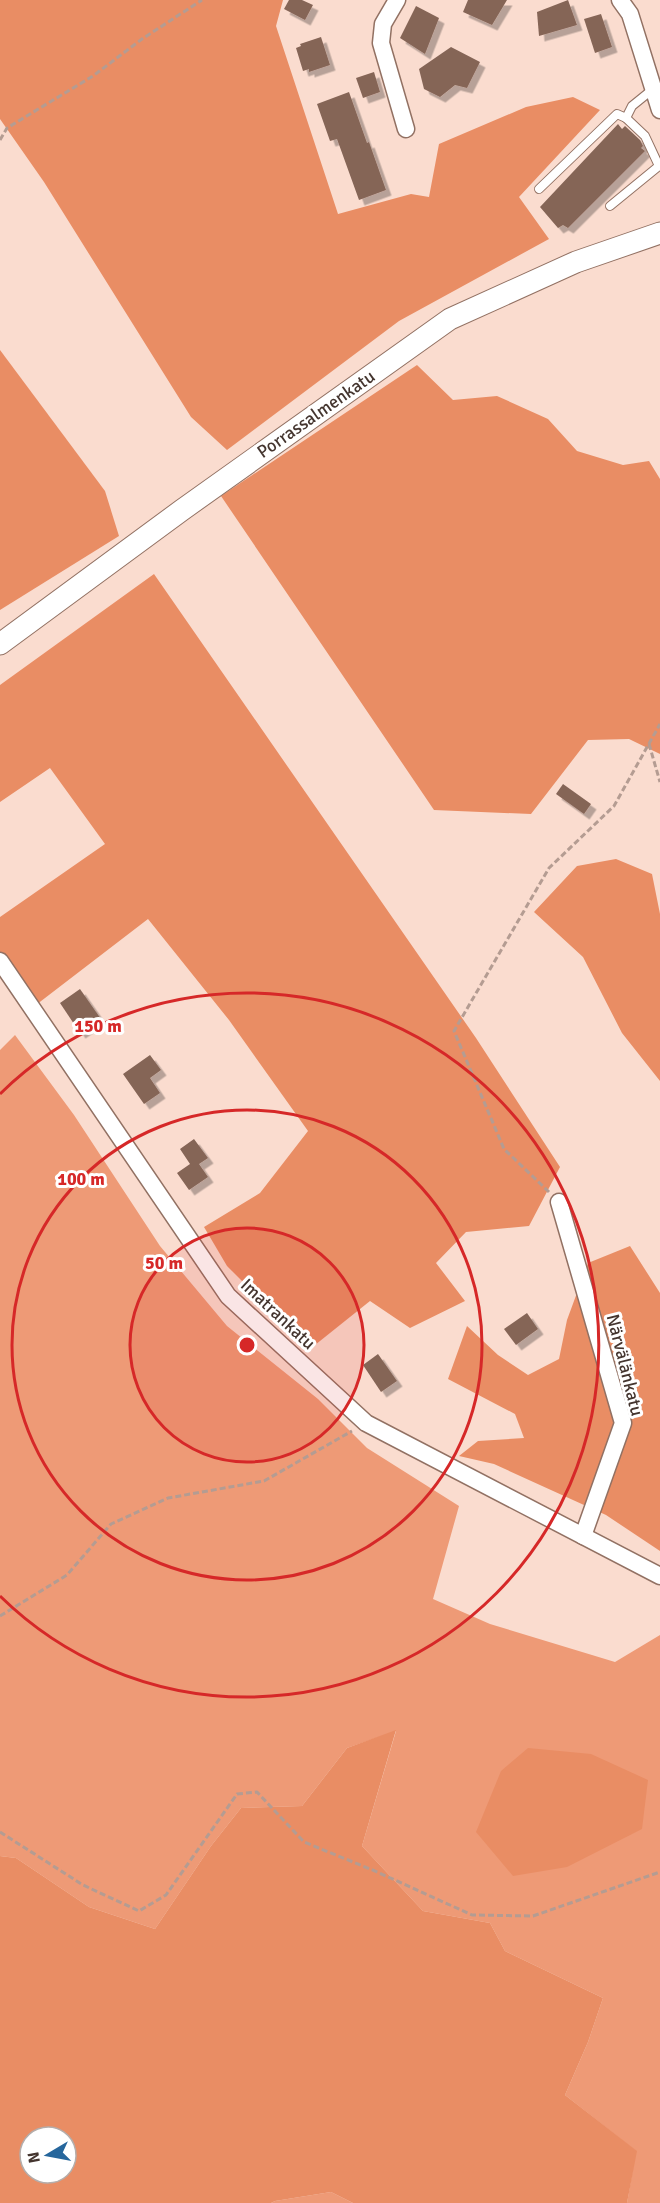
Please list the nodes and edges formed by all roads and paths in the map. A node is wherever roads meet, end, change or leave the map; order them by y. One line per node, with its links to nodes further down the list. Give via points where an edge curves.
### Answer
1 (202, 0): 8 (path, via 93,76 6,128)
2 (397, 0): 7 (street, via 383,24 381,43)
3 (620, 0): 4 (street, via 630,14)
4 (654, 89): 5 (street); 6 (lane, via 632,106)
5 (660, 110)
6 (626, 118): 9 (lane, via 645,136); 10 (lane, via 617,114)
7 (406, 129)
8 (0, 140)
9 (659, 166): 11 (lane)
10 (539, 189)
11 (609, 206)
12 (660, 233): 13 (street, Porrassalmenkatu, via 576,262 450,319)
13 (0, 644)
14 (660, 724): 15 (path)
15 (649, 744): 16 (path); 18 (path, via 614,806 549,868 454,1031 504,1149)
16 (660, 782)
17 (0, 961): 19 (street, Imatrankatu, via 228,1296)
18 (560, 1202): 20 (street, Närvälänkatu, via 623,1423)
19 (366, 1423): 20 (street, Imatrankatu); 22 (path, via 264,1481 168,1498 111,1524 67,1575)
20 (583, 1536): 21 (street, Imatrankatu)
21 (660, 1576)
22 (0, 1616)
23 (0, 1832): 24 (path, via 83,1885 139,1911 166,1895 237,1794 257,1792 304,1842 472,1915 533,1916)
24 (660, 1872)

